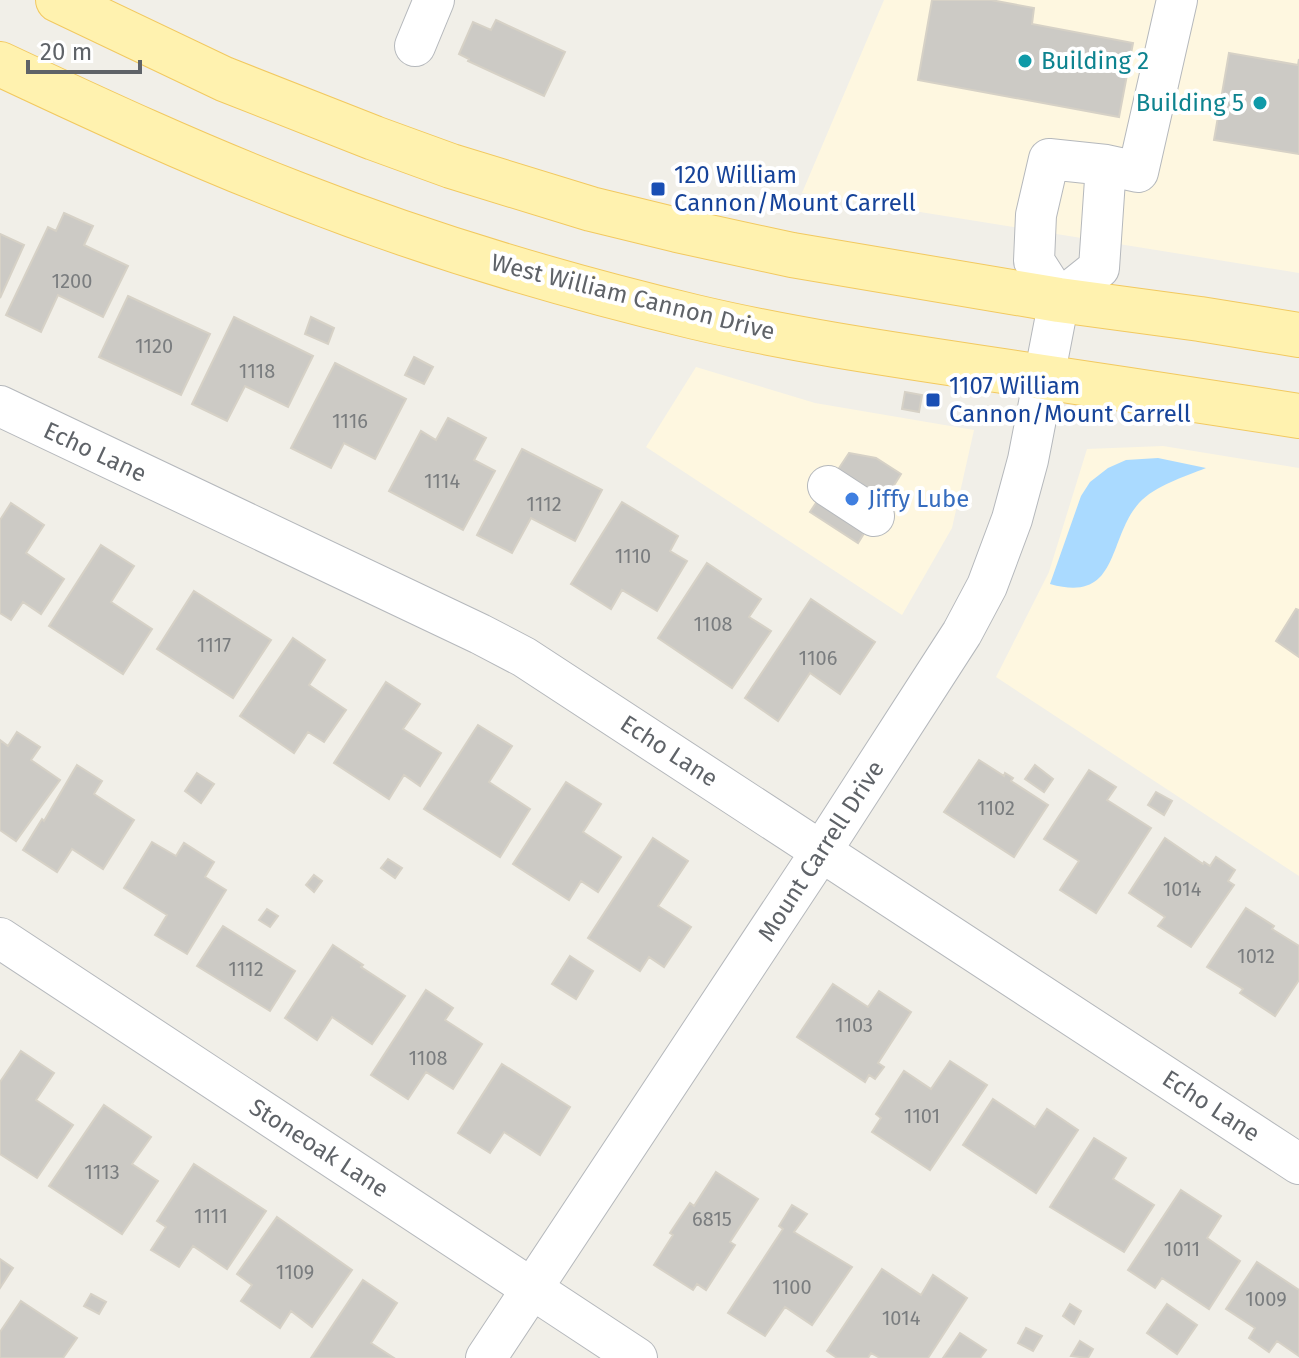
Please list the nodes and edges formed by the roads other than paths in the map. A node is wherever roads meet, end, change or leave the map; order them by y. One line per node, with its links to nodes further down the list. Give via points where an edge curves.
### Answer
1 (58, 0): 7 (main road, via 224,79 451,166 591,209 792,255)
2 (434, 0): 4 (street)
3 (1177, 0): 6 (street, via 1138,172)
4 (415, 46)
5 (0, 64): 9 (main road, West William Cannon Drive, via 300,196 492,262 780,335)
6 (1106, 165): 7 (street, via 1099,268); 7 (street, via 1049,159 1036,215 1034,261)
7 (1059, 300): 8 (main road); 9 (street, Mount Carrell Drive)
8 (1299, 335)
9 (1044, 377): 11 (main road, West William Cannon Drive); 14 (street, Mount Carrell Drive, via 1012,519 987,586)
10 (0, 406): 14 (street, Echo Lane, via 524,657)
11 (1299, 416)
12 (828, 486): 13 (street)
13 (874, 516)
14 (822, 850): 16 (street, Echo Lane); 17 (street, Mount Carrell Drive)
15 (0, 938): 17 (street, Stoneoak Lane)
16 (1299, 1164)
17 (531, 1288): 18 (street, Mount Carrell Drive); 19 (street, Stoneoak Lane)
18 (486, 1358)
19 (637, 1358)

